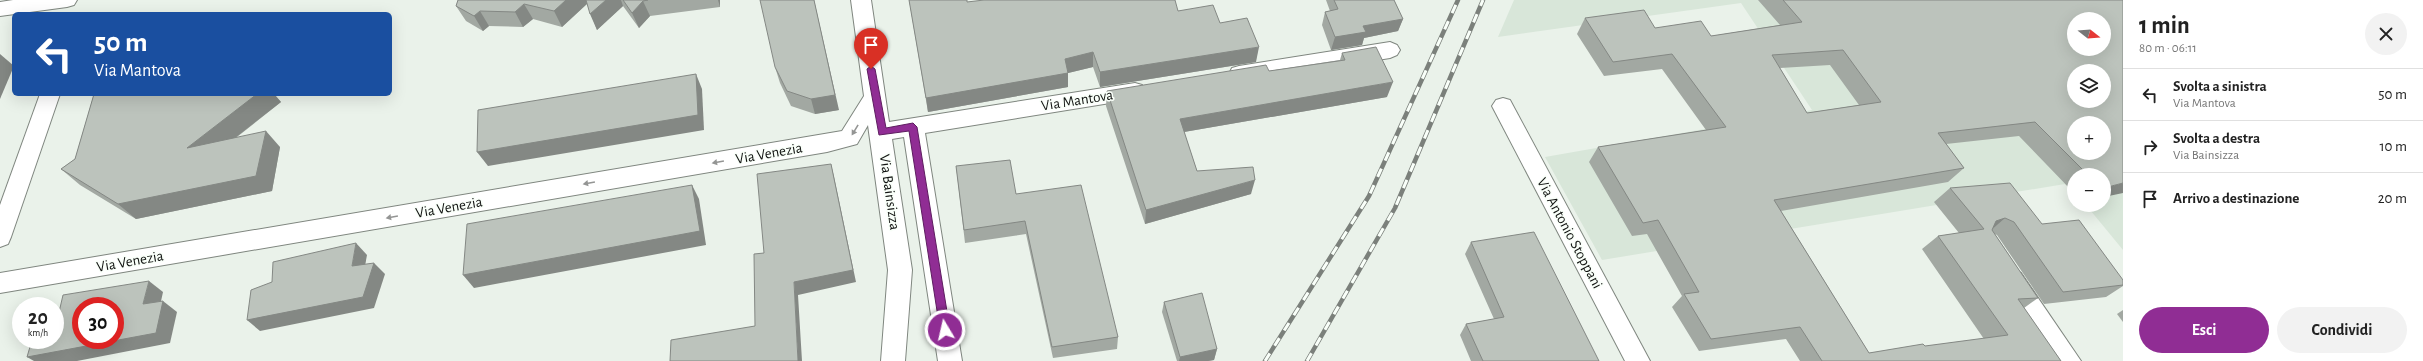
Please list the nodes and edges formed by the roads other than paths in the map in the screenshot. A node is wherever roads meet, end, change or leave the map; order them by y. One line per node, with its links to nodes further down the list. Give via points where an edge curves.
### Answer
1 (67, 0): 4 (street)
2 (81, 0): 5 (street)
3 (862, 0): 10 (street, Via Bainsizza)
4 (0, 9)
5 (78, 12)
6 (1390, 50): 7 (street)
7 (1216, 78)
8 (1153, 88): 12 (street, Via Mantova)
9 (49, 96): 14 (street)
10 (875, 97): 13 (street, Via Bainsizza); 16 (street, Via Venezia, one-way to 16, via 850,138 827,143)
11 (1503, 106): 19 (street, Via Antonio Stoppani)
12 (913, 127): 13 (street, Via Mantova); 18 (street)
13 (882, 132): 17 (street, Via Bainsizza, via 900,270)
14 (0, 237)
15 (2001, 262): 20 (street)
16 (0, 283)
17 (893, 361)
18 (950, 361)
19 (1638, 361)
20 (2069, 361)

